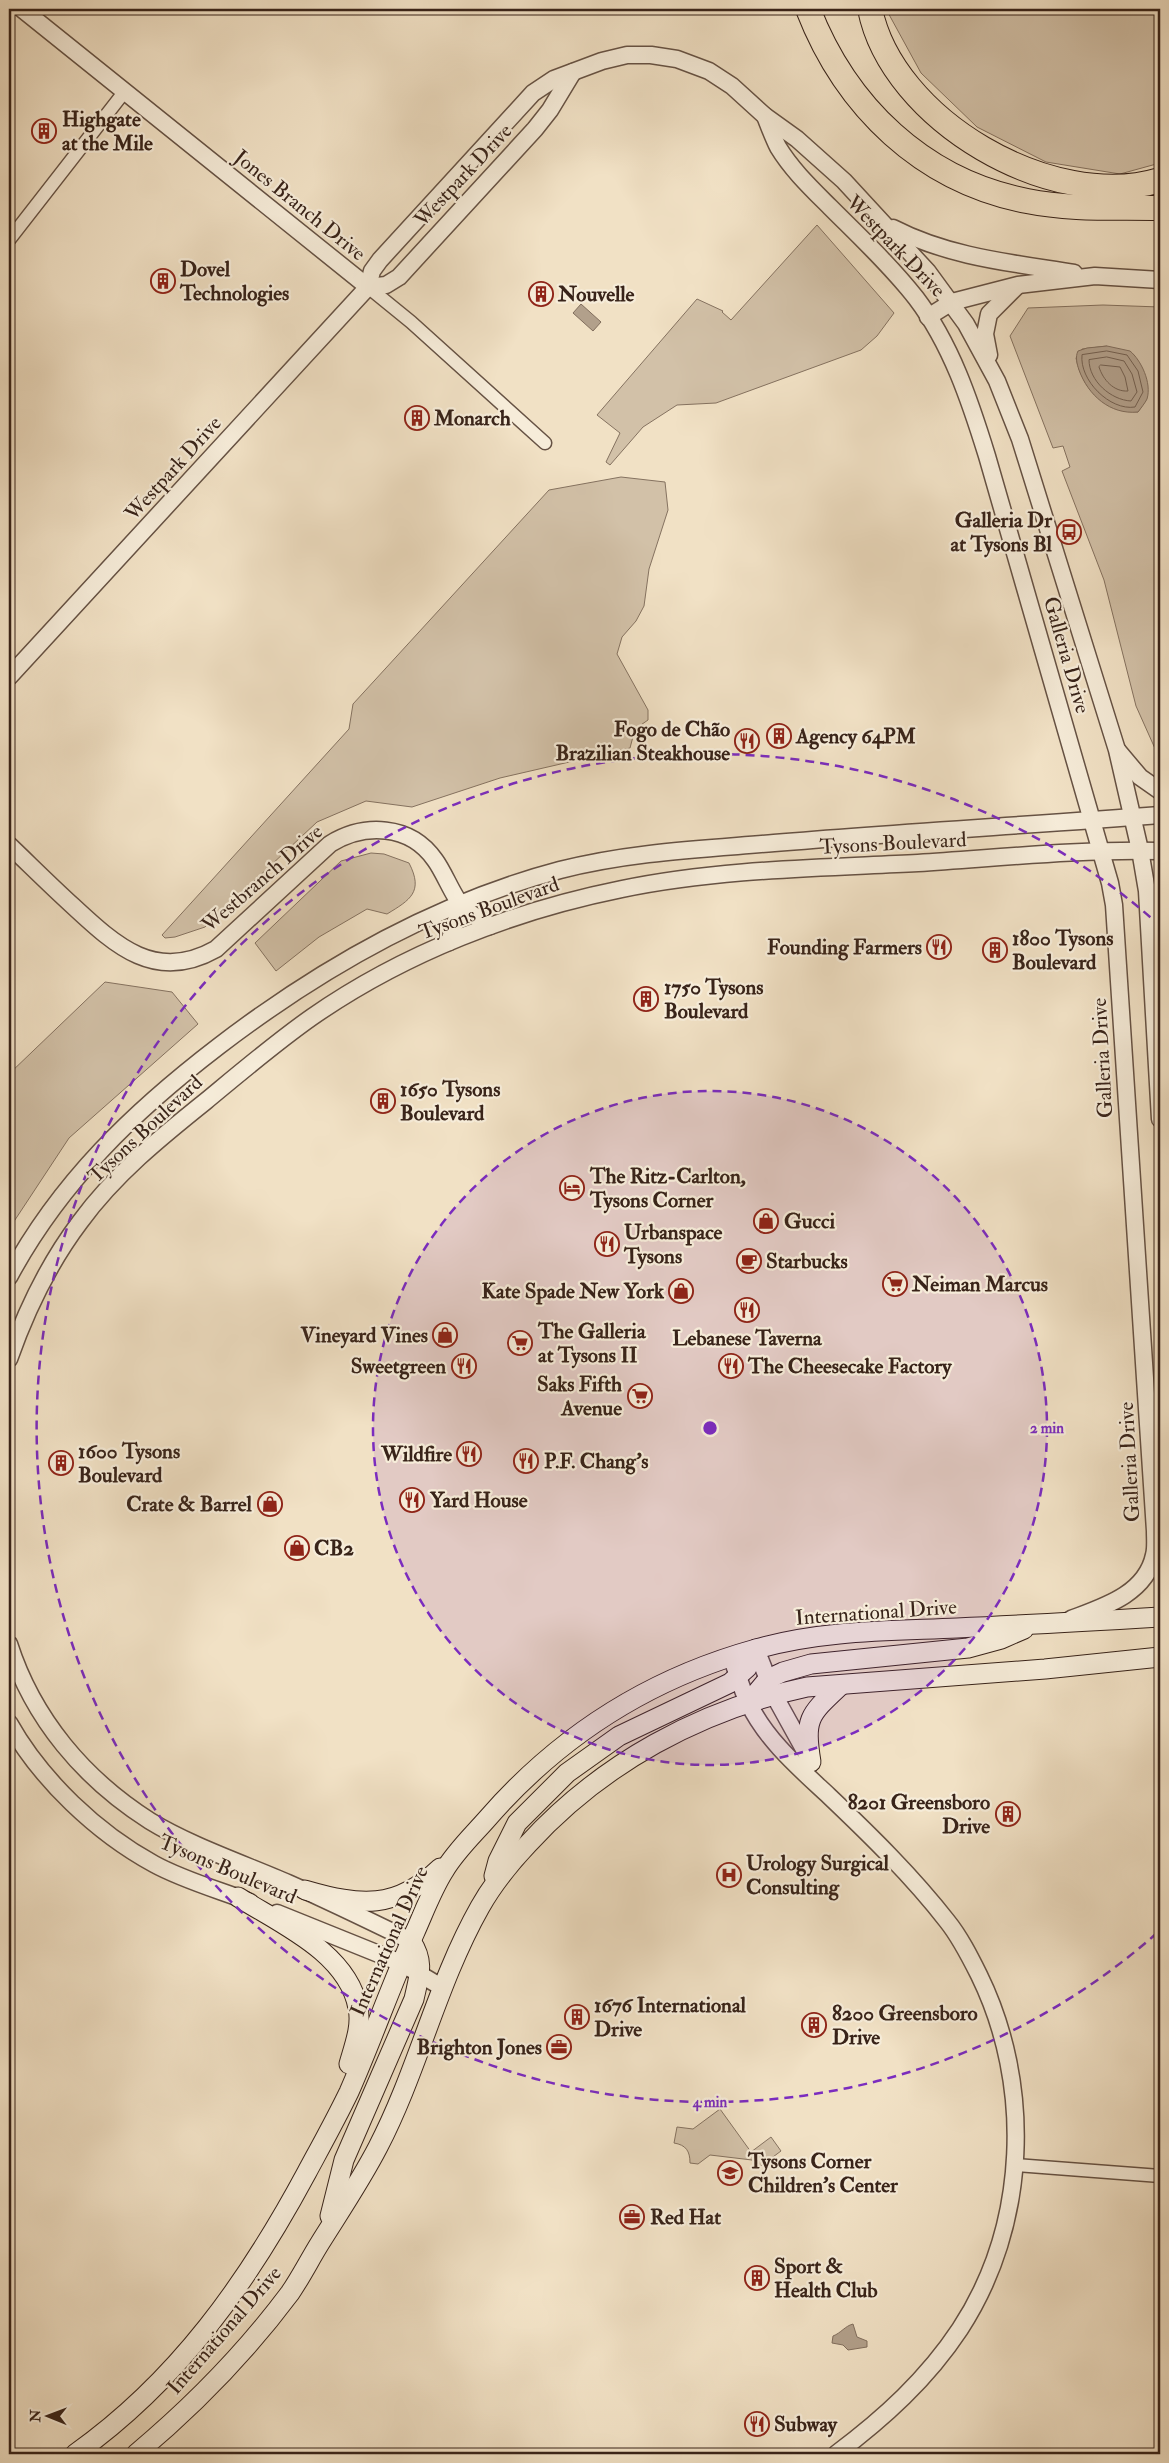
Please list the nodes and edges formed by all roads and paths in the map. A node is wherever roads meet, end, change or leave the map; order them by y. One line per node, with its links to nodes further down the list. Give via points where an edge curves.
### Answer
1 (22, 9): 5 (street, Jones Branch Drive)
2 (808, 9): 8 (highway, via 831,55 865,107 905,147 948,173 983,190 1028,201 1066,206)
3 (870, 9): 7 (highway, via 882,45 898,72 943,121 985,150 1026,169 1068,182 1130,186)
4 (573, 72): 6 (street, Westpark Drive, via 627,56 677,58 719,77); 14 (street, Westpark Drive, via 543,86 515,111 380,260 372,271); 14 (street, Westpark Drive, via 535,129 399,277 386,285)
5 (125, 91): 10 (street); 14 (street, Jones Branch Drive)
6 (765, 116): 9 (street, Westpark Drive, via 797,138); 16 (street, Westpark Drive, via 778,146 796,173 886,264)
7 (1160, 180)
8 (1160, 208)
9 (884, 223): 11 (street, via 950,252); 15 (street, Westpark Drive)
10 (9, 240)
11 (1095, 276): 12 (street, Westpark Drive); 13 (street, Westpark Drive)
12 (1160, 280)
13 (1018, 285): 15 (street, Westpark Drive); 17 (street, via 994,307 986,324 987,348)
14 (368, 287): 18 (street, Jones Branch Drive); 19 (street, Westpark Drive)
15 (952, 302): 16 (street, Westpark Drive); 17 (street, Galleria Drive)
16 (928, 317): 24 (street, Galleria Drive, via 969,398)
17 (997, 381): 20 (street, Galleria Drive, via 1030,467)
18 (544, 443)
19 (9, 677)
20 (1117, 750): 21 (street, via 1140,777); 23 (street, Galleria Drive)
21 (1160, 791)
22 (1160, 815): 23 (street, Tysons Boulevard)
23 (1132, 818): 24 (street, Tysons Boulevard); 26 (street, Galleria Drive)
24 (1092, 820): 28 (street, Galleria Drive); 29 (street, Tysons Boulevard, via 621,857 516,883)
25 (9, 845): 29 (street, Westbranch Drive, via 104,935 152,961 185,962 202,957 226,940 330,844 360,830 391,831 420,844 436,861)
26 (1140, 850): 27 (street, Tysons Boulevard); 28 (street, Tysons Boulevard); 32 (street, Galleria Drive, via 1147,891)
27 (1160, 851)
28 (1102, 852): 30 (street, Tysons Boulevard, via 720,875 624,888); 36 (street, Galleria Drive, via 1114,915 1147,1393 1154,1555 1147,1570 1123,1598)
29 (461, 905): 30 (street, Westbranch Drive); 31 (street); 33 (street, Tysons Boulevard, via 374,943 292,992 178,1078 104,1147 47,1212)
30 (490, 926): 31 (street, Tysons Boulevard)
31 (450, 942): 34 (street, Tysons Boulevard, via 384,974 314,1016 261,1055 126,1170 80,1221 47,1272 18,1332)
32 (1160, 1119)
33 (9, 1277)
34 (9, 1360)
35 (1160, 1617): 36 (main road, International Drive)
36 (1060, 1622): 37 (main road, International Drive)
37 (1037, 1624): 39 (main road, International Drive, via 827,1634); 44 (main road, via 968,1648 811,1664 783,1672)
38 (9, 1644): 50 (street, Tysons Boulevard, via 16,1667 47,1725 82,1768 150,1821)
39 (756, 1649): 40 (main road, International Drive); 42 (main road, via 747,1668); 44 (street)
40 (731, 1657): 42 (street); 49 (main road, International Drive, via 659,1685 586,1727 547,1758 501,1802)
41 (1160, 1657): 43 (main road, International Drive)
42 (738, 1676): 45 (street); 51 (main road, via 709,1694 619,1736 567,1773 517,1823 498,1861)
43 (841, 1685): 44 (main road, International Drive); 47 (main road, via 809,1720 807,1735)
44 (771, 1687): 45 (main road, International Drive); 47 (street)
45 (748, 1703): 48 (street, via 796,1767); 51 (main road, International Drive, via 679,1730 578,1795 542,1828)
46 (9, 1723): 52 (street, Tysons Boulevard, via 38,1764 77,1809 98,1827 155,1864)
47 (811, 1762): 48 (street)
48 (828, 1796): 58 (street, via 919,1887 950,1924 974,1965 992,2004 1010,2066 1016,2126)
49 (456, 1854): 50 (main road, via 419,1887 396,1898 354,1902); 53 (main road, International Drive, via 443,1872)
50 (305, 1890): 53 (street, Tysons Boulevard)
51 (489, 1892): 56 (main road, International Drive, via 465,1936)
52 (238, 1897): 54 (street, Tysons Boulevard); 57 (main road, via 314,1946 342,1971 352,1989 359,2025)
53 (411, 1941): 54 (main road, International Drive); 55 (main road, via 420,1953)
54 (401, 1963): 55 (street, Tysons Boulevard); 57 (main road, International Drive, via 348,2093)
55 (419, 1973): 56 (street, Tysons Boulevard); 60 (main road, via 410,2008 344,2160)
56 (443, 1988): 60 (main road, International Drive, via 381,2140)
57 (325, 2138): 61 (main road, International Drive, via 287,2209 228,2303 171,2371)
58 (1015, 2165): 59 (street); 63 (street, via 1001,2236 979,2295 961,2327 917,2385)
59 (1160, 2176)
60 (326, 2234): 62 (main road, International Drive, via 291,2292 228,2366)
61 (75, 2454)
62 (136, 2454)
63 (836, 2454)

